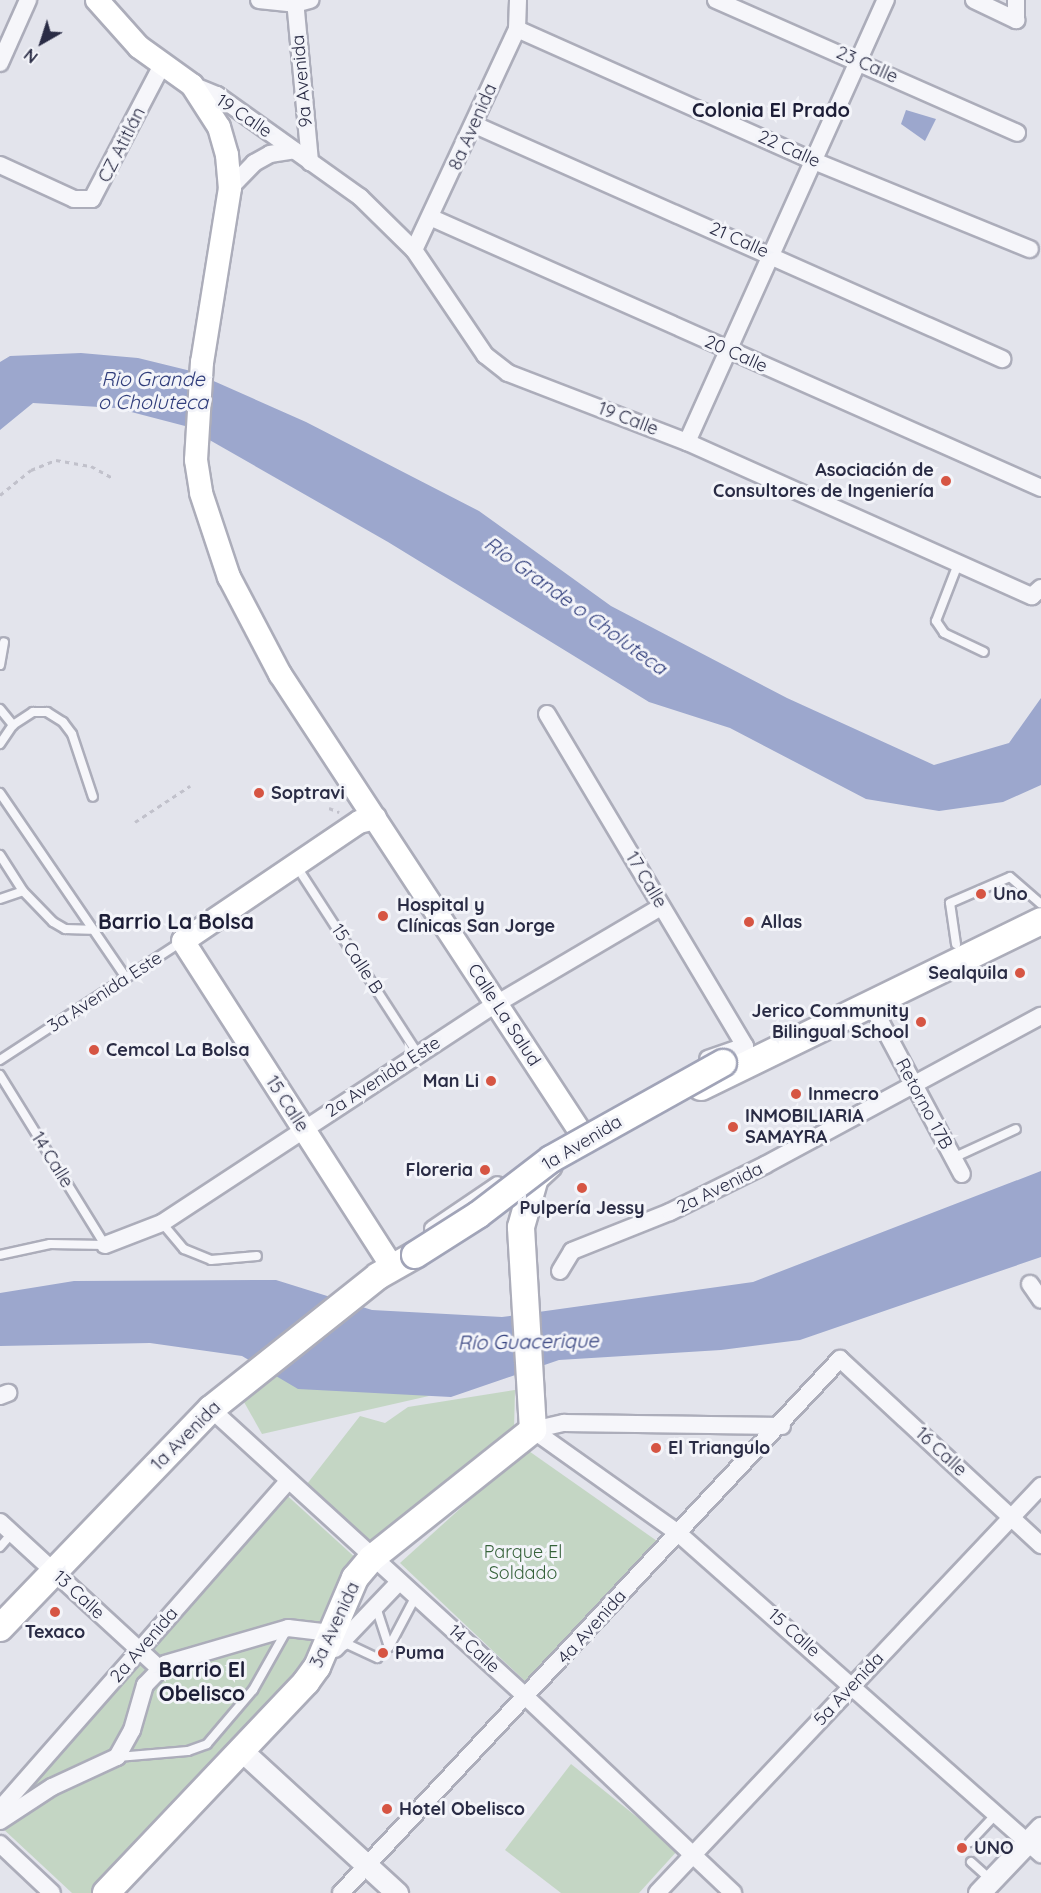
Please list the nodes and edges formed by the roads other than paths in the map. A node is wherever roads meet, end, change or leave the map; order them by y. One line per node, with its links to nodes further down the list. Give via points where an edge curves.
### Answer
1 (28, 0): 12 (street)
2 (97, 0): 13 (main road, via 117,26)
3 (259, 0): 9 (street)
4 (518, 0): 10 (street, 8a Avenida)
5 (716, 0): 11 (street, 23 Calle)
6 (886, 0): 11 (street)
7 (974, 0): 8 (street, via 1016,20)
8 (1016, 0)
9 (300, 1): 19 (street, 9a Avenida)
10 (517, 29): 15 (street, 8a Avenida); 18 (street, 22 Calle)
11 (859, 60): 16 (street, 23 Calle); 18 (street)
12 (0, 63)
13 (162, 65): 14 (main road); 20 (street, CZ Atitlán, via 92,199 74,199)
14 (192, 85): 17 (street, 19 Calle, via 217,95); 21 (main road, via 219,127)
15 (475, 125): 22 (street, 8a Avenida); 25 (street, 21 Calle)
16 (1017, 133)
17 (294, 150): 19 (street, 19 Calle); 21 (street, 19 Calle, via 270,153 254,163)
18 (814, 161): 23 (street, 22 Calle); 25 (street)
19 (310, 162): 24 (street, 19 Calle, via 360,197)
20 (0, 165)
21 (229, 196): 41 (main road, Calle La Salud, via 202,362 196,460 214,537 253,628)
22 (432, 218): 24 (street, 8a Avenida); 26 (street, 20 Calle)
23 (1030, 249)
24 (414, 250): 28 (street, 19 Calle, via 485,355 508,373)
25 (772, 254): 26 (street); 27 (street, 21 Calle)
26 (728, 350): 28 (street); 29 (street, 20 Calle)
27 (1002, 359)
28 (687, 442): 30 (street, 19 Calle)
29 (1041, 488)
30 (958, 564): 31 (street, 19 Calle); 33 (lane, via 936,621 944,633)
31 (1037, 592)
32 (4, 642): 34 (lane)
33 (984, 652)
34 (0, 665)
35 (0, 709): 37 (lane)
36 (547, 714): 47 (street, 17 Calle)
37 (13, 725): 38 (lane); 40 (lane, via 33,712 46,712 63,722 72,734)
38 (0, 744)
39 (0, 793): 49 (lane)
40 (93, 796)
41 (367, 815): 43 (main road, 3a Avenida Este); 54 (main road, Calle La Salud)
42 (0, 855): 44 (lane)
43 (295, 864): 50 (main road, 3a Avenida Este); 57 (lane, 15 Calle B)
44 (23, 891): 45 (lane); 49 (lane, via 65,929)
45 (0, 899)
46 (1041, 903): 51 (main road, 1a Avenida); 51 (lane, via 1010,877 950,903)
47 (661, 907): 54 (street, 2a Avenida Este); 56 (street, 17 Calle)
48 (1041, 921): 53 (main road)
49 (90, 930): 52 (lane)
50 (183, 941): 52 (lane, 3a Avenida Este); 61 (main road, 15 Calle)
51 (956, 944): 56 (main road, 1a Avenida)
52 (126, 978): 58 (lane, 3a Avenida Este)
53 (870, 1002): 60 (street, Retorno 17B); 66 (main road, via 605,1138 542,1182)
54 (496, 1004): 57 (street, 2a Avenida Este); 63 (main road, Calle La Salud)
55 (1041, 1016): 60 (street, 2a Avenida)
56 (745, 1046): 63 (street, 1a Avenida, via 716,1054); 71 (main road, 1a Avenida, bridge, via 723,1063 551,1160 478,1215)
57 (418, 1054): 61 (street, 2a Avenida Este)
58 (0, 1060)
59 (0, 1074): 68 (lane, 14 Calle)
60 (914, 1085): 64 (street, Retorno 17B); 72 (street, 2a Avenida, via 670,1212 572,1251)
61 (303, 1129): 67 (street, 2a Avenida Este); 71 (main road, 15 Calle)
62 (1016, 1129): 64 (lane)
63 (579, 1130): 66 (main road, via 574,1147 535,1178); 71 (street, 1a Avenida, via 409,1245)
64 (953, 1158): 65 (street, Retorno 17B)
65 (962, 1174)
66 (527, 1201): 77 (main road, via 520,1242)
67 (162, 1223): 68 (street, 2a Avenida Este); 70 (lane, via 184,1249 210,1260)
68 (105, 1245): 69 (lane, via 50,1244)
69 (0, 1255)
70 (256, 1256)
71 (395, 1266): 76 (main road, 1a Avenida)
72 (560, 1271)
73 (1030, 1284): 74 (street)
74 (1041, 1300)
75 (840, 1359): 78 (street, 4a Avenida); 81 (street, 16 Calle)
76 (218, 1403): 79 (street, 14 Calle); 87 (main road, 1a Avenida)
77 (532, 1418): 78 (street, 3a Avenida, via 564,1423); 83 (street, 15 Calle); 86 (main road, 3a Avenida)
78 (782, 1426): 83 (street, 4a Avenida)
79 (288, 1481): 86 (street, 14 Calle); 94 (street, 2a Avenida)
80 (1041, 1486): 81 (street, 5a Avenida)
81 (1011, 1517): 84 (street, 16 Calle); 97 (street, 5a Avenida)
82 (6, 1527): 85 (lane); 87 (street, 13 Calle)
83 (678, 1533): 97 (street, 15 Calle); 98 (street, 4a Avenida)
84 (1041, 1545)
85 (0, 1547)
86 (372, 1558): 88 (street, 14 Calle); 93 (main road, 3a Avenida, via 355,1578)
87 (52, 1571): 91 (main road, 1a Avenida); 94 (street, 13 Calle)
88 (399, 1582): 89 (street, 14 Calle); 90 (street)
89 (416, 1596): 90 (lane, via 389,1647); 98 (street, 14 Calle)
90 (376, 1607): 93 (street)
91 (0, 1628)
92 (288, 1628): 93 (street); 96 (street, via 173,1660); 100 (lane, via 253,1690 207,1744 188,1751)
93 (337, 1637): 95 (lane); 99 (main road, 3a Avenida, via 317,1667)
94 (139, 1650): 96 (street, 13 Calle); 101 (street, 2a Avenida)
95 (377, 1658)
96 (159, 1668): 100 (street, via 144,1685 132,1730)
97 (852, 1686): 102 (street, 15 Calle); 107 (street, 5a Avenida)
98 (526, 1697): 107 (street, 14 Calle); 109 (street, 4a Avenida)
99 (241, 1750): 109 (street); 112 (main road, 3a Avenida)
100 (117, 1757): 103 (street, via 52,1787)
101 (0, 1809)
102 (996, 1814): 104 (street, 15 Calle); 105 (lane)
103 (0, 1821)
104 (1037, 1841): 110 (street)
105 (970, 1842)
106 (0, 1844): 111 (street)
107 (692, 1856): 115 (street, 5a Avenida); 116 (street, 14 Calle)
108 (971, 1862): 110 (lane)
109 (367, 1865): 113 (street, 4a Avenida); 114 (street)
110 (985, 1887)
111 (52, 1893)
112 (106, 1893)
113 (341, 1893)
114 (397, 1893)
115 (657, 1893)
116 (733, 1893)

